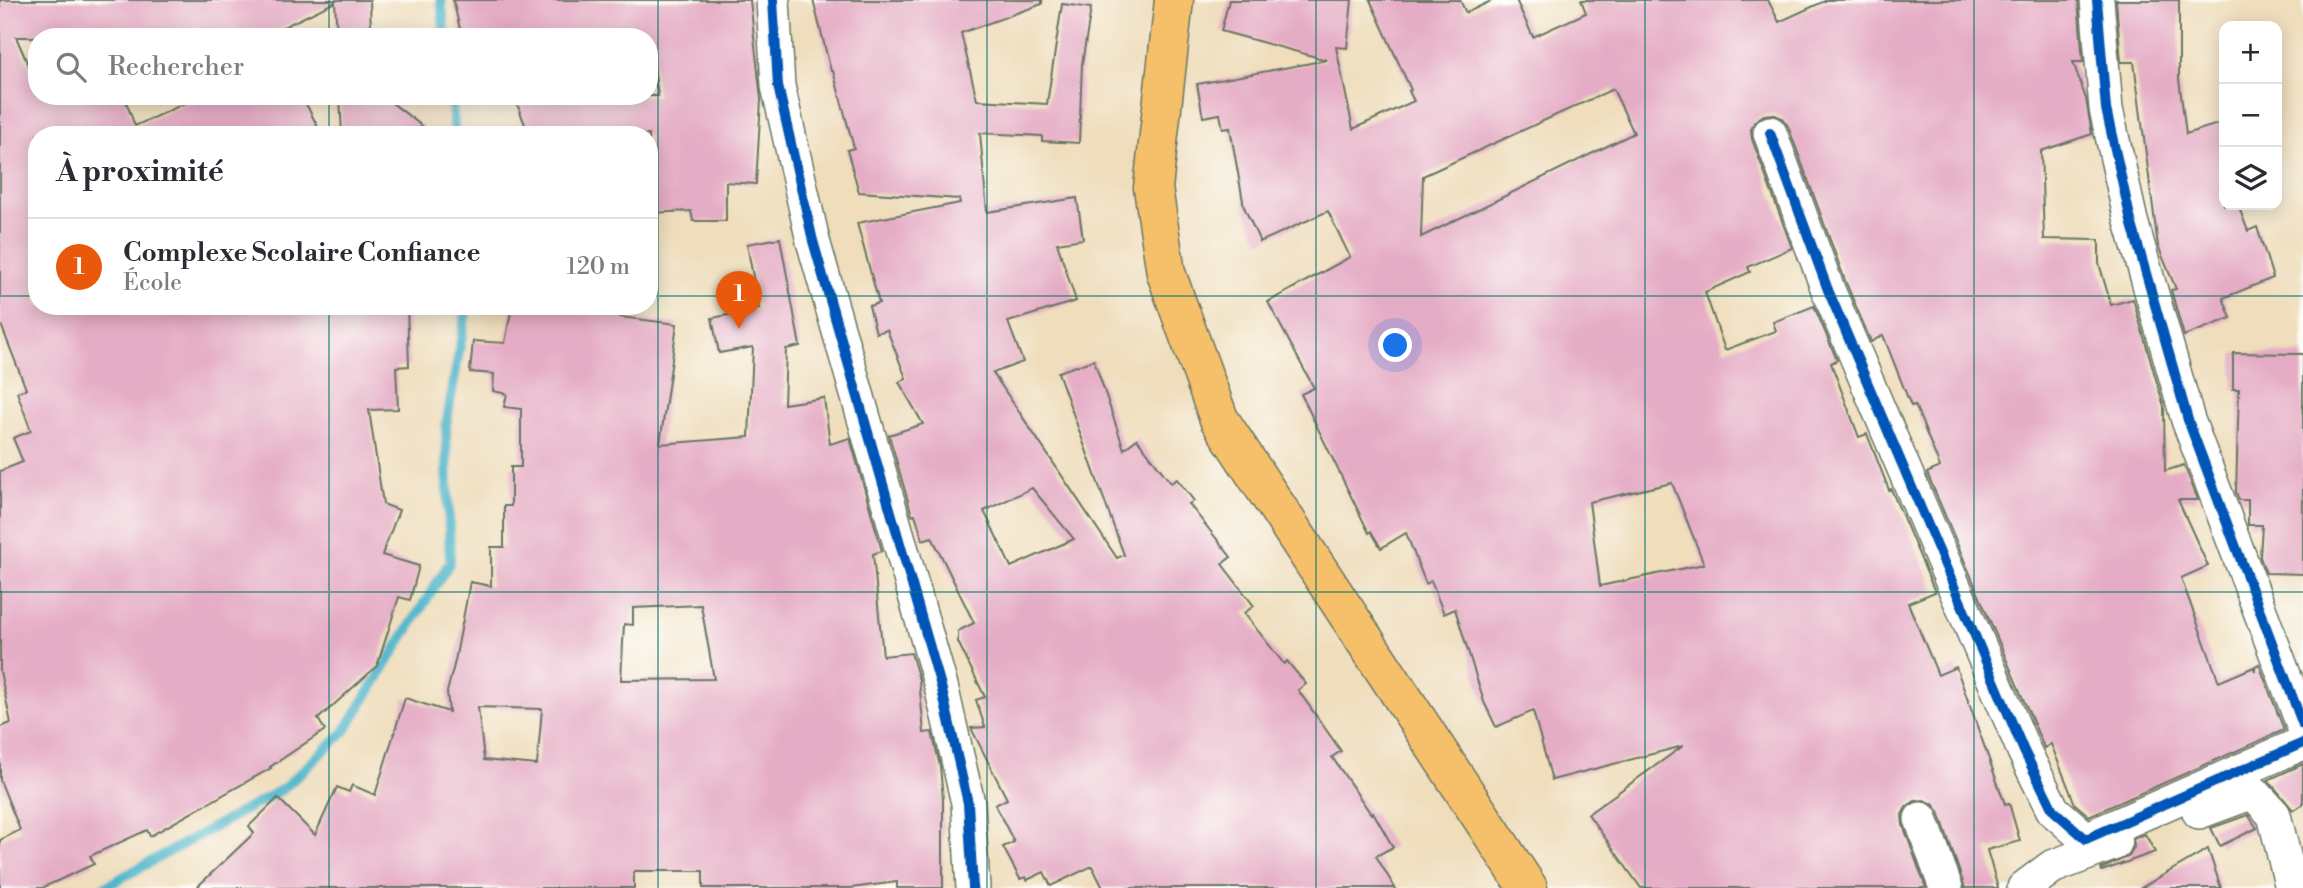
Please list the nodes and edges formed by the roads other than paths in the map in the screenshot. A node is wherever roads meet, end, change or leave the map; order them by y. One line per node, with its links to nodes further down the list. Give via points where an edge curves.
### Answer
1 (773, 0): 8 (street, via 777,74 813,241 941,685 968,803)
2 (1174, 0): 9 (highway, via 1153,188 1166,273 1219,419)
3 (2097, 0): 5 (street, via 2106,109 2131,221 2180,394)
4 (1770, 133): 6 (street, via 1828,290 2053,810 2086,839)
5 (2303, 725)
6 (2303, 743)
7 (1921, 819): 10 (street)
8 (974, 888)
9 (1528, 888)
10 (1946, 888)
11 (2024, 888): 12 (street, via 2052,867 2253,792 2274,815)
12 (2292, 888)

